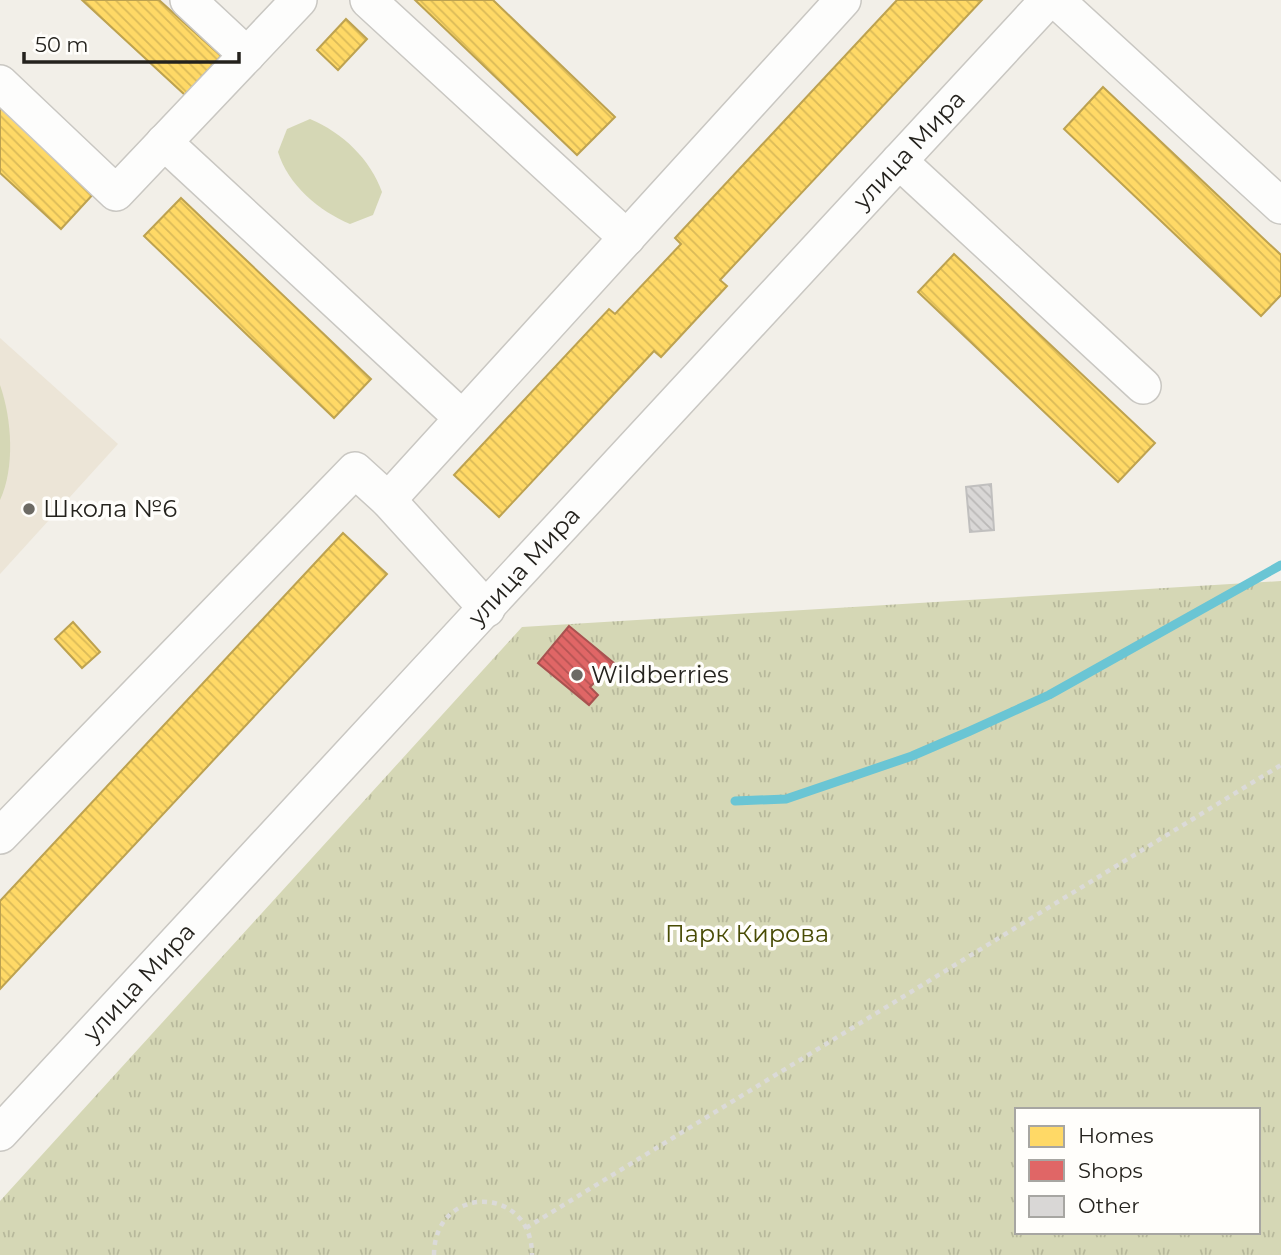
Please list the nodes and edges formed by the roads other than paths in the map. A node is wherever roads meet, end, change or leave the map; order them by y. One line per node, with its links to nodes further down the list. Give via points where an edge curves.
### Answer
1 (188, 0): 7 (street)
2 (299, 0): 7 (street)
3 (368, 0): 12 (street)
4 (843, 0): 12 (street)
5 (1048, 0): 10 (street, улица Мира)
6 (1056, 0): 11 (street)
7 (247, 55): 9 (street)
8 (0, 83): 9 (street, via 116,193)
9 (164, 142): 14 (street)
10 (899, 161): 13 (street); 16 (street, улица Мира)
11 (1281, 206)
12 (626, 238): 14 (street)
13 (1143, 386)
14 (462, 418): 15 (street)
15 (388, 500): 16 (street); 17 (street, via 355,470)
16 (487, 608): 18 (street, улица Мира)
17 (0, 836)
18 (2, 1128)

